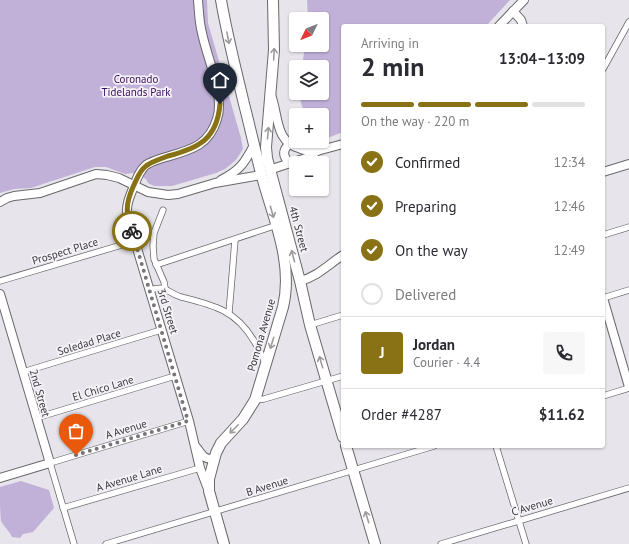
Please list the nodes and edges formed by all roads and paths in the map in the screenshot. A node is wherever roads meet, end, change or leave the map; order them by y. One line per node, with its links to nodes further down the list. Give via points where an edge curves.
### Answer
1 (198, 0): 22 (street, 3rd Street, via 202,34 220,104 217,120 199,145 152,162 142,170)
2 (221, 0): 13 (highway, 4th Street, one-way to 13)
3 (273, 0): 10 (highway, 4th Street, one-way to 3, via 274,50)
4 (524, 0): 5 (street)
5 (513, 12): 7 (street); 8 (street)
6 (629, 22): 9 (street)
7 (501, 24)
8 (522, 24)
9 (605, 65)
10 (271, 93): 11 (street, via 279,129); 20 (highway, 4th Street, one-way to 10)
11 (289, 144): 17 (street, via 284,151)
12 (341, 145): 15 (street)
13 (254, 146): 20 (highway, 4th Street); 21 (street, via 239,169)
14 (298, 148): 15 (street)
15 (317, 151): 16 (street)
16 (310, 156)
17 (289, 163): 20 (street)
18 (629, 164): 19 (street)
19 (605, 171)
20 (266, 173): 21 (street); 33 (highway, 4th Street, one-way to 20); 44 (highway, Pomona Avenue, one-way to 44, via 286,277 285,297)
21 (215, 183): 22 (street, via 168,195 148,192)
22 (134, 186): 23 (street, via 119,178 96,174 40,193 14,196); 29 (street, 3rd Street, via 126,208)
23 (0, 202)
24 (163, 210): 31 (street, via 154,233)
25 (271, 227): 28 (street)
26 (629, 227): 27 (street)
27 (605, 234)
28 (235, 240): 31 (street); 40 (street)
29 (135, 241): 32 (street, Prospect Place); 35 (street, 3rd Street)
30 (341, 256): 33 (street, via 314,276)
31 (156, 265): 34 (street)
32 (0, 281)
33 (300, 281): 42 (highway, 4th Street)
34 (165, 288): 35 (street); 40 (street, via 178,296 215,306)
35 (149, 290): 43 (street, 3rd Street)
36 (629, 290): 38 (street)
37 (0, 294): 45 (street, 2nd Street)
38 (605, 297)
39 (605, 305): 49 (street)
40 (229, 313): 44 (street, via 249,334)
41 (341, 316): 42 (street)
42 (310, 325): 48 (highway, 4th Street, one-way to 42)
43 (161, 330): 45 (street, Soledad Place); 46 (street, 3rd Street)
44 (266, 363): 51 (highway, Pomona Avenue)
45 (23, 372): 52 (street, 2nd Street)
46 (175, 376): 52 (street, El Chico Lane); 53 (street, 3rd Street)
47 (341, 376): 48 (street)
48 (326, 380): 51 (street); 54 (highway, 4th Street)
49 (629, 387): 50 (street)
50 (605, 395)
51 (255, 400): 59 (highway, Pomona Avenue, one-way to 59, via 244,419 221,443)
52 (36, 418): 60 (street, 2nd Street)
53 (188, 421): 55 (street, 3rd Street); 60 (street, A Avenue)
54 (341, 430)
55 (195, 444): 59 (street, 3rd Street, via 205,458); 61 (street, 3rd Street)
56 (347, 448): 62 (highway)
57 (427, 448): 62 (street, B Avenue)
58 (497, 448): 68 (street)
59 (215, 458): 65 (highway, Pomona Avenue)
60 (50, 463): 63 (street, A Avenue); 66 (street, 2nd Street)
61 (200, 468): 65 (street, 3rd Street); 66 (street, A Avenue Lane)
62 (353, 470): 67 (street, B Avenue); 72 (highway, one-way to 62)
63 (0, 478)
64 (629, 488): 68 (street, C Avenue)
65 (208, 491): 67 (highway, 3rd Street)
66 (63, 508): 69 (street, 2nd Street)
67 (215, 512): 70 (street, B Avenue); 71 (highway, 3rd Street)
68 (519, 521): 73 (street, C Avenue); 74 (street)
69 (74, 544)
70 (106, 544)
71 (224, 544)
72 (375, 544)
73 (441, 544)
74 (526, 544)

